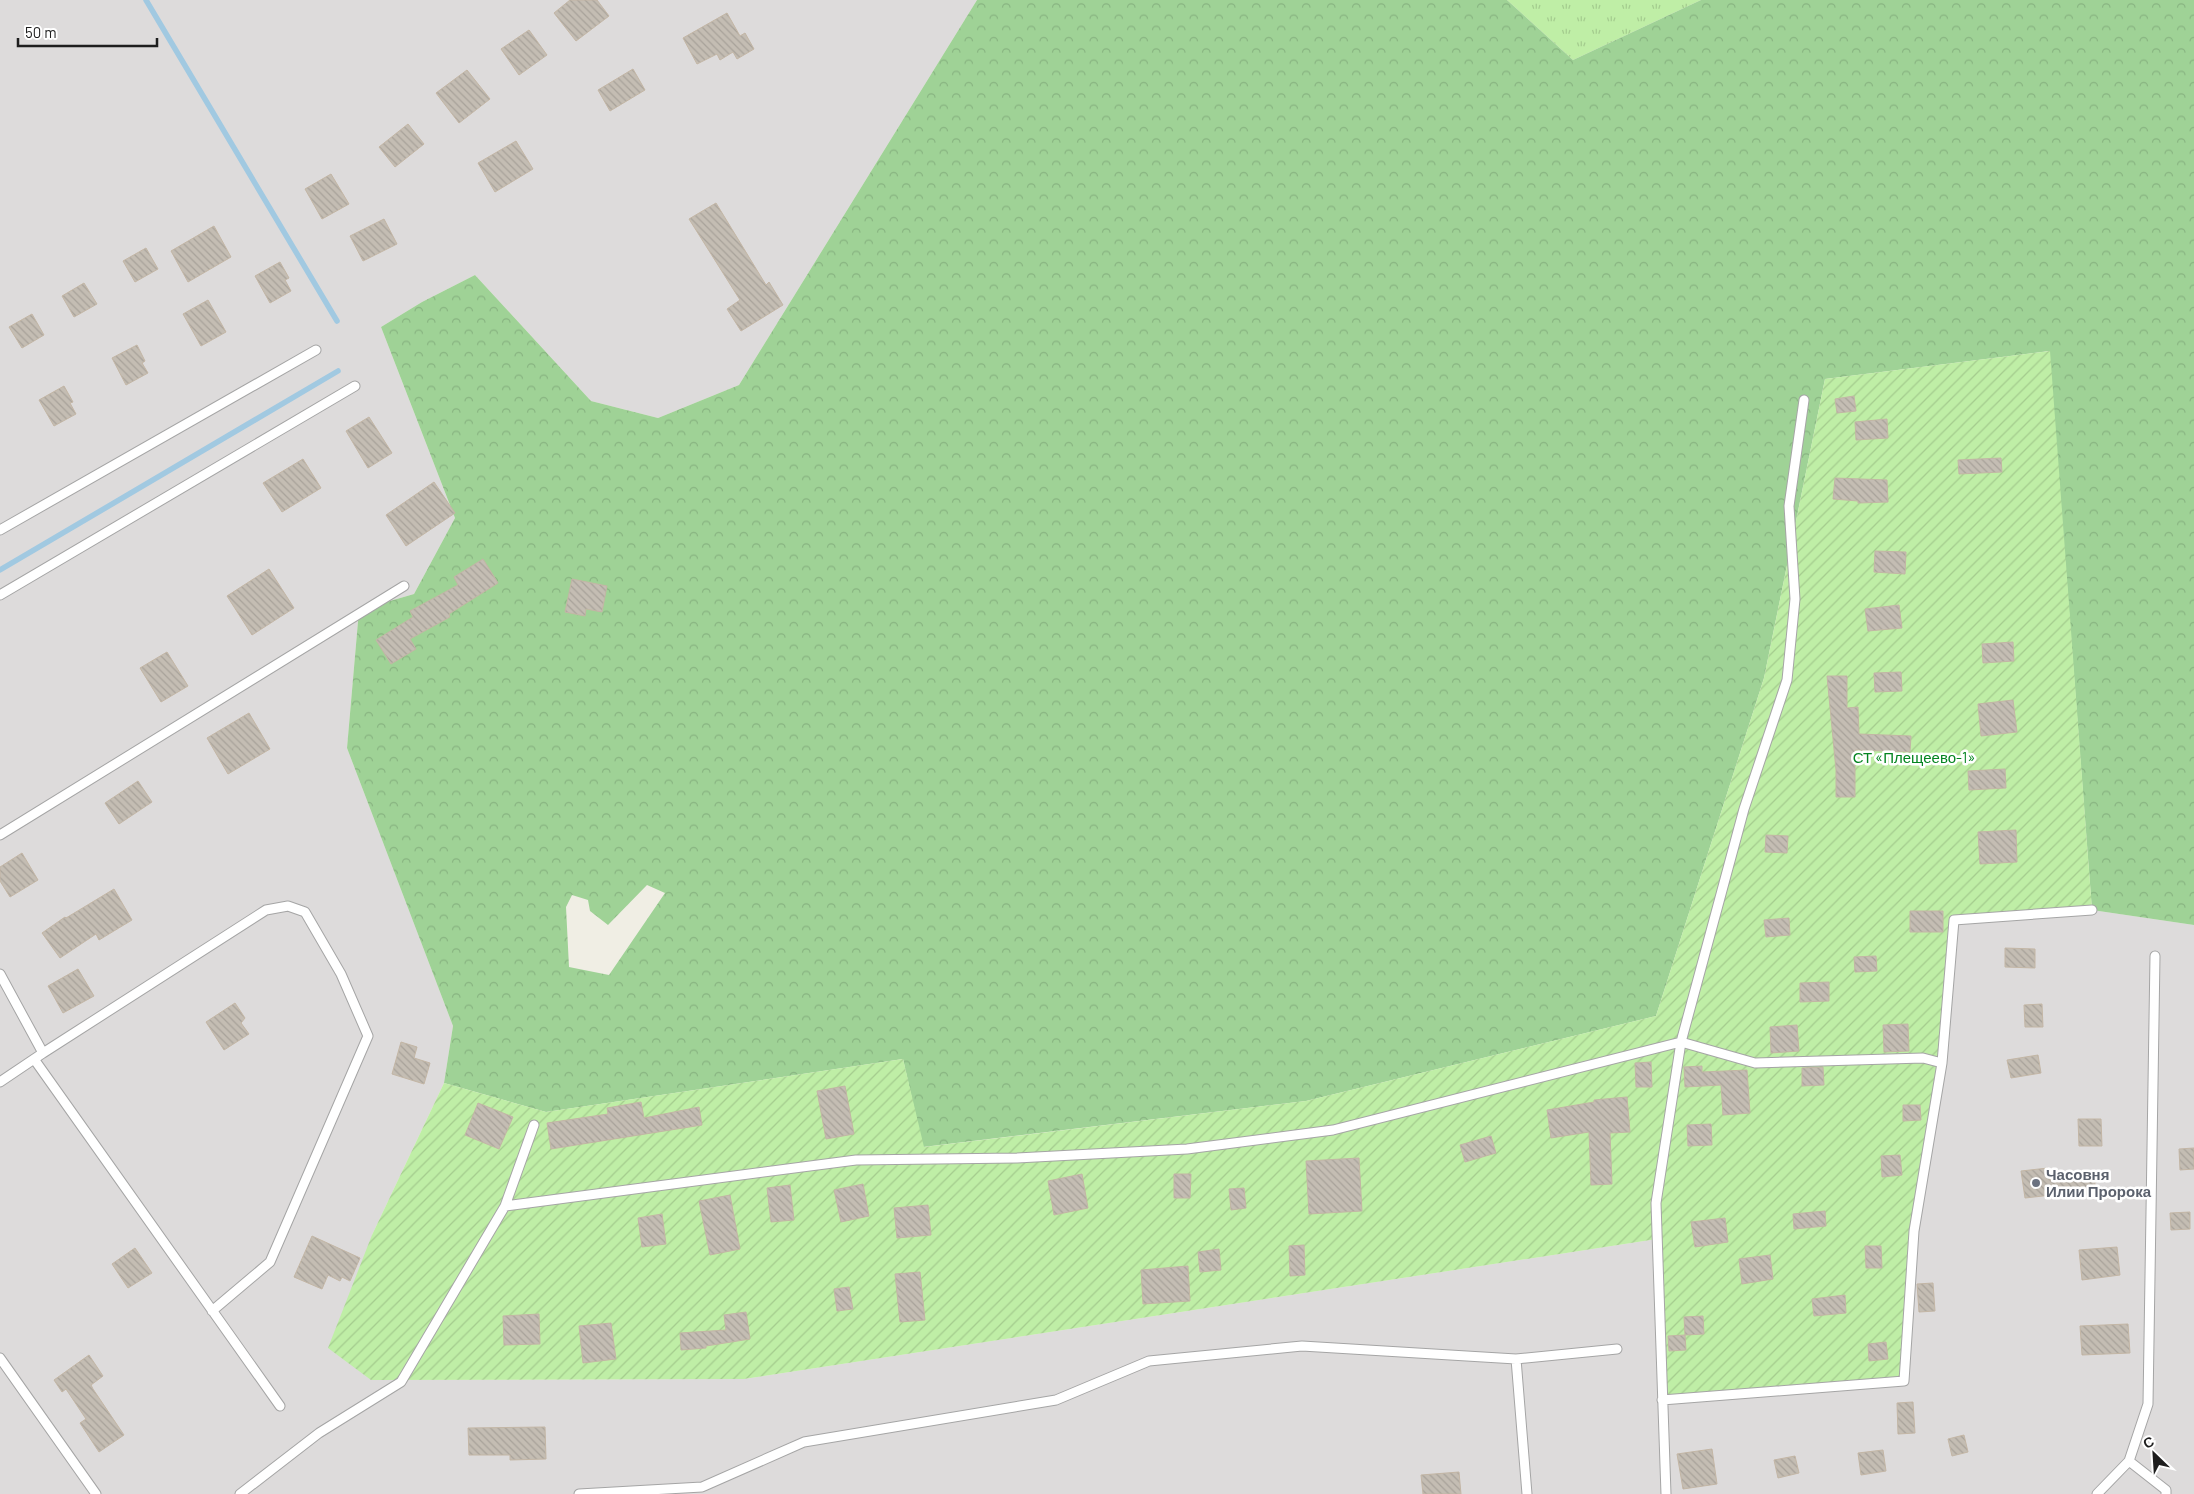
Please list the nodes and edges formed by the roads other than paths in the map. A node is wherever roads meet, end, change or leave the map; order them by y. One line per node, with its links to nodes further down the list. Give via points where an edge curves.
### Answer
1 (316, 350): 4 (lane)
2 (354, 386): 6 (lane)
3 (1804, 400): 11 (lane, via 1789,506 1795,599 1787,680 1744,808)
4 (0, 530)
5 (404, 586): 7 (lane)
6 (0, 596)
7 (0, 835)
8 (2092, 910): 14 (lane, via 1954,920)
9 (2154, 956): 24 (lane, via 2148,1404)
10 (0, 974): 12 (lane)
11 (1681, 1042): 14 (lane, via 1755,1063 1923,1058); 17 (lane, via 1333,1130 1187,1150 1017,1158 856,1160); 22 (lane, via 1656,1204)
12 (43, 1053): 13 (lane); 18 (lane, via 266,910 288,906 305,912 341,974 368,1036 270,1262)
13 (34, 1059): 15 (lane); 18 (lane)
14 (1942, 1063): 22 (lane, via 1914,1231 1904,1381)
15 (0, 1082)
16 (534, 1124): 17 (lane)
17 (505, 1206): 27 (lane, via 401,1382 319,1433)
18 (212, 1311): 23 (lane)
19 (1617, 1349): 21 (lane)
20 (0, 1358): 26 (lane)
21 (1516, 1359): 25 (lane, via 1302,1346 1149,1361 1056,1400 804,1442); 29 (lane)
22 (1662, 1400): 30 (lane)
23 (280, 1406)
24 (2129, 1461): 31 (lane); 32 (lane, via 2166,1490)
25 (703, 1490): 28 (lane)
26 (96, 1494)
27 (240, 1494)
28 (579, 1494)
29 (1527, 1494)
30 (1666, 1494)
31 (2096, 1494)
32 (2166, 1494)

